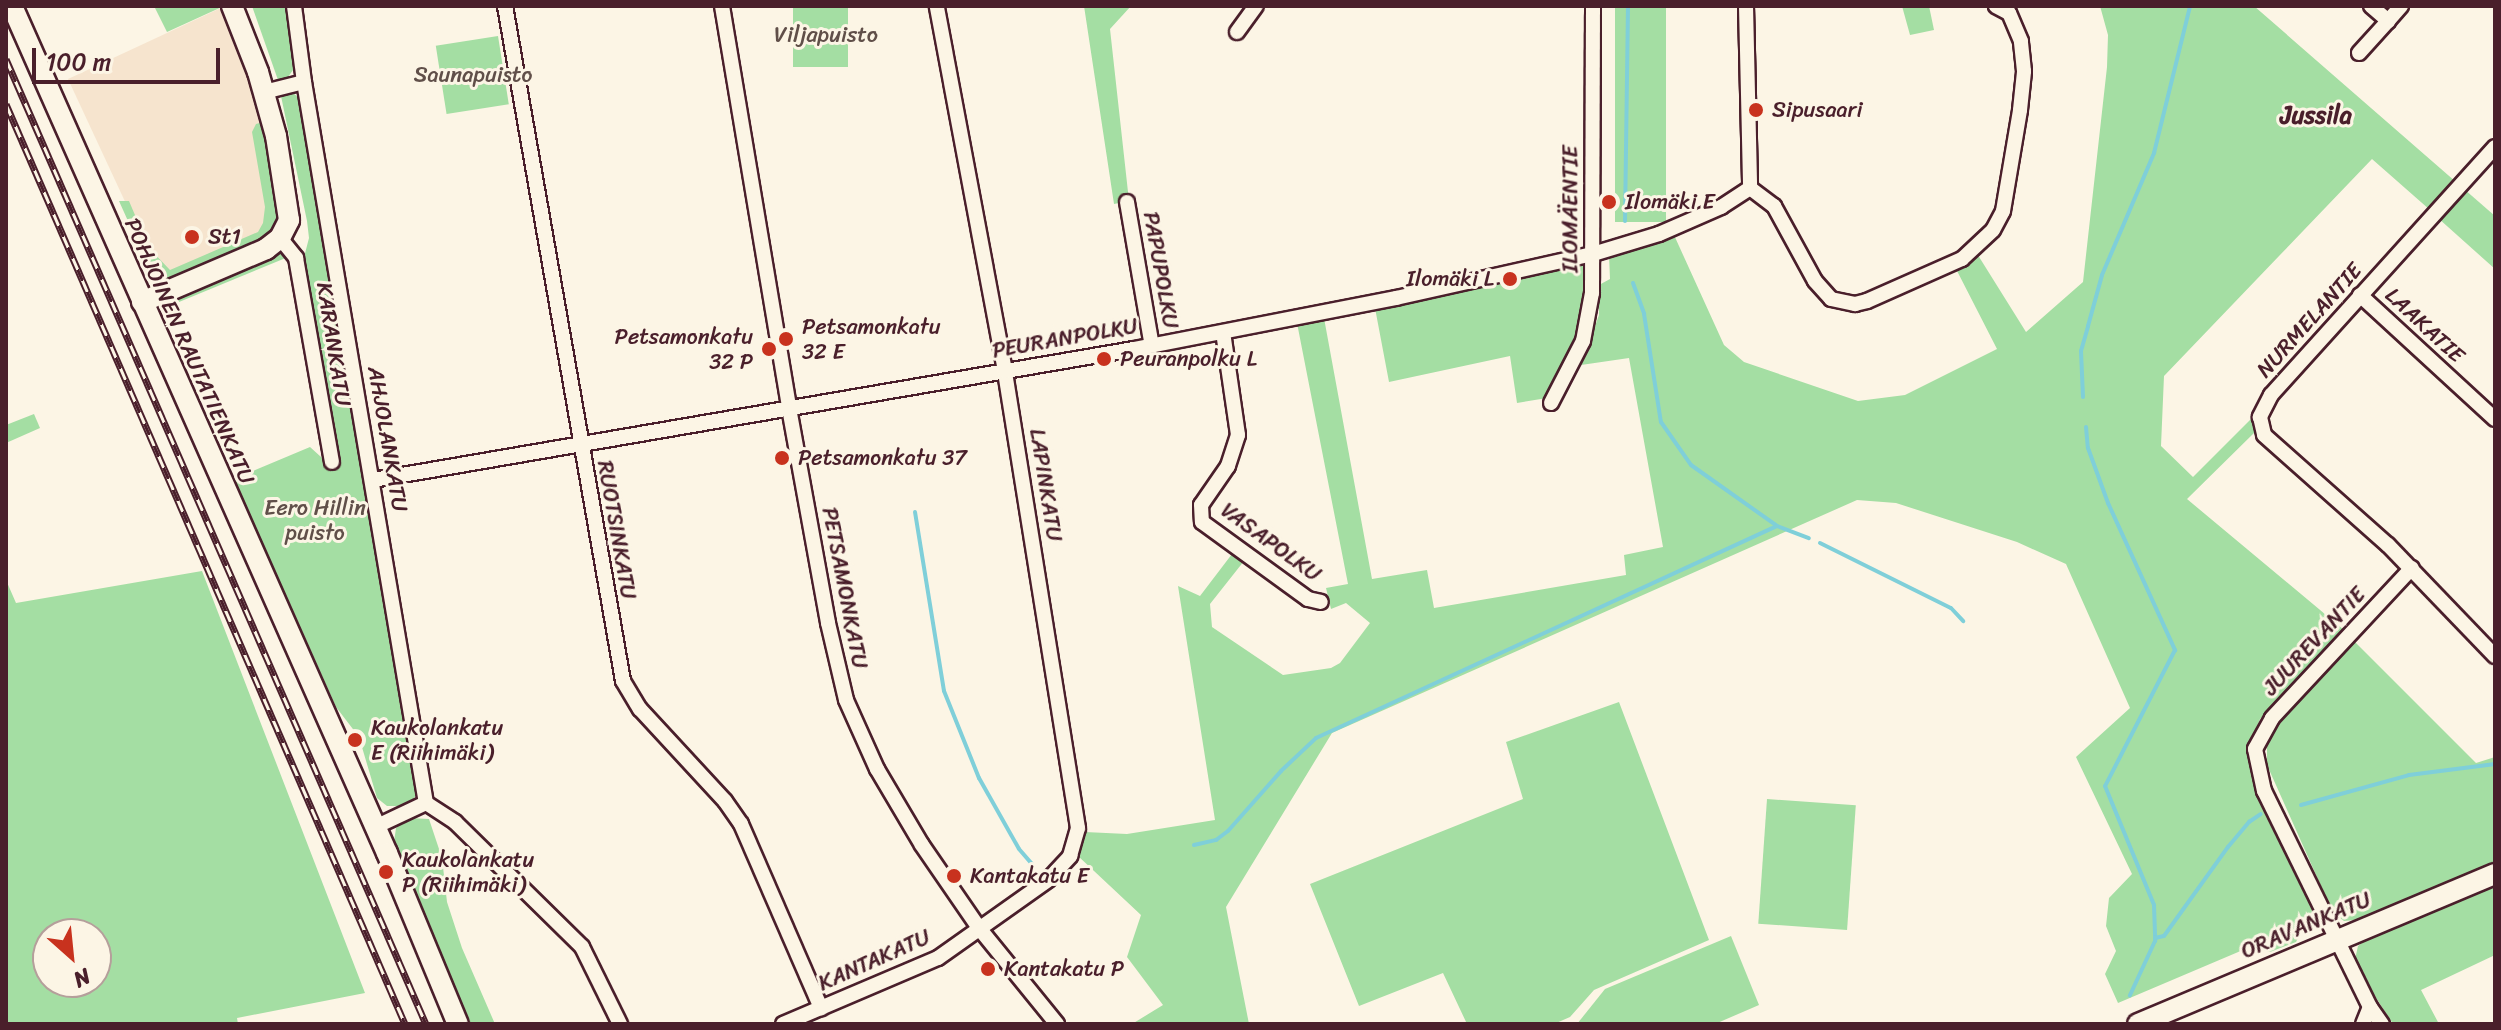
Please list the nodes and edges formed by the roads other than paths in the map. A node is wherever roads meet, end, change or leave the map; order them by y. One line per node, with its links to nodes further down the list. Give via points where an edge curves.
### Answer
1 (12, 6): 24 (street, POHJOINEN RAUTATIENKATU)
2 (232, 6): 17 (street)
3 (294, 6): 16 (street, AHJOLANKATU)
4 (505, 6): 31 (street, RUOTSINKATU)
5 (722, 6): 29 (street, PETSAMONKATU)
6 (937, 6): 27 (street, LAPINKATU)
7 (1256, 6): 14 (street)
8 (1593, 6): 22 (street, ILOMÄENTIE)
9 (1746, 6): 19 (street)
10 (1996, 6): 19 (street, via 2009,13 2021,41 2020,110 2003,211 1993,230 1962,259 1867,301 1831,299 1815,281 1774,206)
11 (2371, 6): 13 (street)
12 (2401, 6): 13 (street)
13 (2388, 21): 15 (street)
14 (1237, 32)
15 (2359, 53)
16 (304, 82): 17 (street); 33 (street, AHJOLANKATU)
17 (264, 92): 21 (street, via 289,202 289,220)
18 (2495, 147): 23 (street, NURMELANTIE)
19 (1750, 188): 22 (street, PEURANPOLKU, via 1659,234)
20 (1127, 202): 26 (street, PAPUPOLKU)
21 (280, 238): 24 (street, via 266,249); 32 (street, KARANKATU, via 296,258)
22 (1593, 254): 25 (street, PEURANPOLKU); 28 (street, ILOMÄENTIE, via 1583,341)
23 (2360, 295): 30 (street, LAAKATIE); 34 (street, NURMELANTIE, via 2262,406 2260,427)
24 (142, 302): 38 (street, POHJOINEN RAUTATIENKATU)
25 (1223, 332): 26 (street, PEURANPOLKU); 35 (street, VASAPOLKU, via 1238,435 1228,466 1201,505 1202,522 1308,599)
26 (1152, 346): 27 (street, PEURANPOLKU)
27 (1005, 371): 29 (street, PEURANPOLKU); 40 (street, LAPINKATU, via 1078,828 1070,856 1048,880)
28 (1551, 403)
29 (789, 408): 31 (street, PEURANPOLKU); 40 (street, PETSAMONKATU, via 846,700 877,769)
30 (2495, 419)
31 (580, 446): 33 (street, PEURANPOLKU); 43 (street, RUOTSINKATU, via 624,683 640,709 741,824)
32 (332, 462)
33 (373, 480): 37 (street, AHJOLANKATU)
34 (2412, 568): 36 (street, NURMELANTIE); 41 (street, JUUREVANTIE, via 2272,718 2255,749 2264,791)
35 (1321, 602)
36 (2495, 656)
37 (426, 803): 38 (street); 45 (street, via 455,822 582,947)
38 (375, 827): 44 (street, POHJOINEN RAUTATIENKATU)
39 (2495, 874): 41 (street, ORAVANKATU)
40 (979, 928): 43 (street, KANTAKATU, via 914,971); 47 (street, PETSAMONKATU)
41 (2335, 938): 42 (street); 48 (street, ORAVANKATU)
42 (2370, 1007): 49 (street); 50 (street)
43 (821, 1008): 46 (street, KANTAKATU)
44 (458, 1024)
45 (620, 1024)
46 (783, 1024)
47 (1057, 1024)
48 (2138, 1024)
49 (2363, 1024)
50 (2382, 1024)

